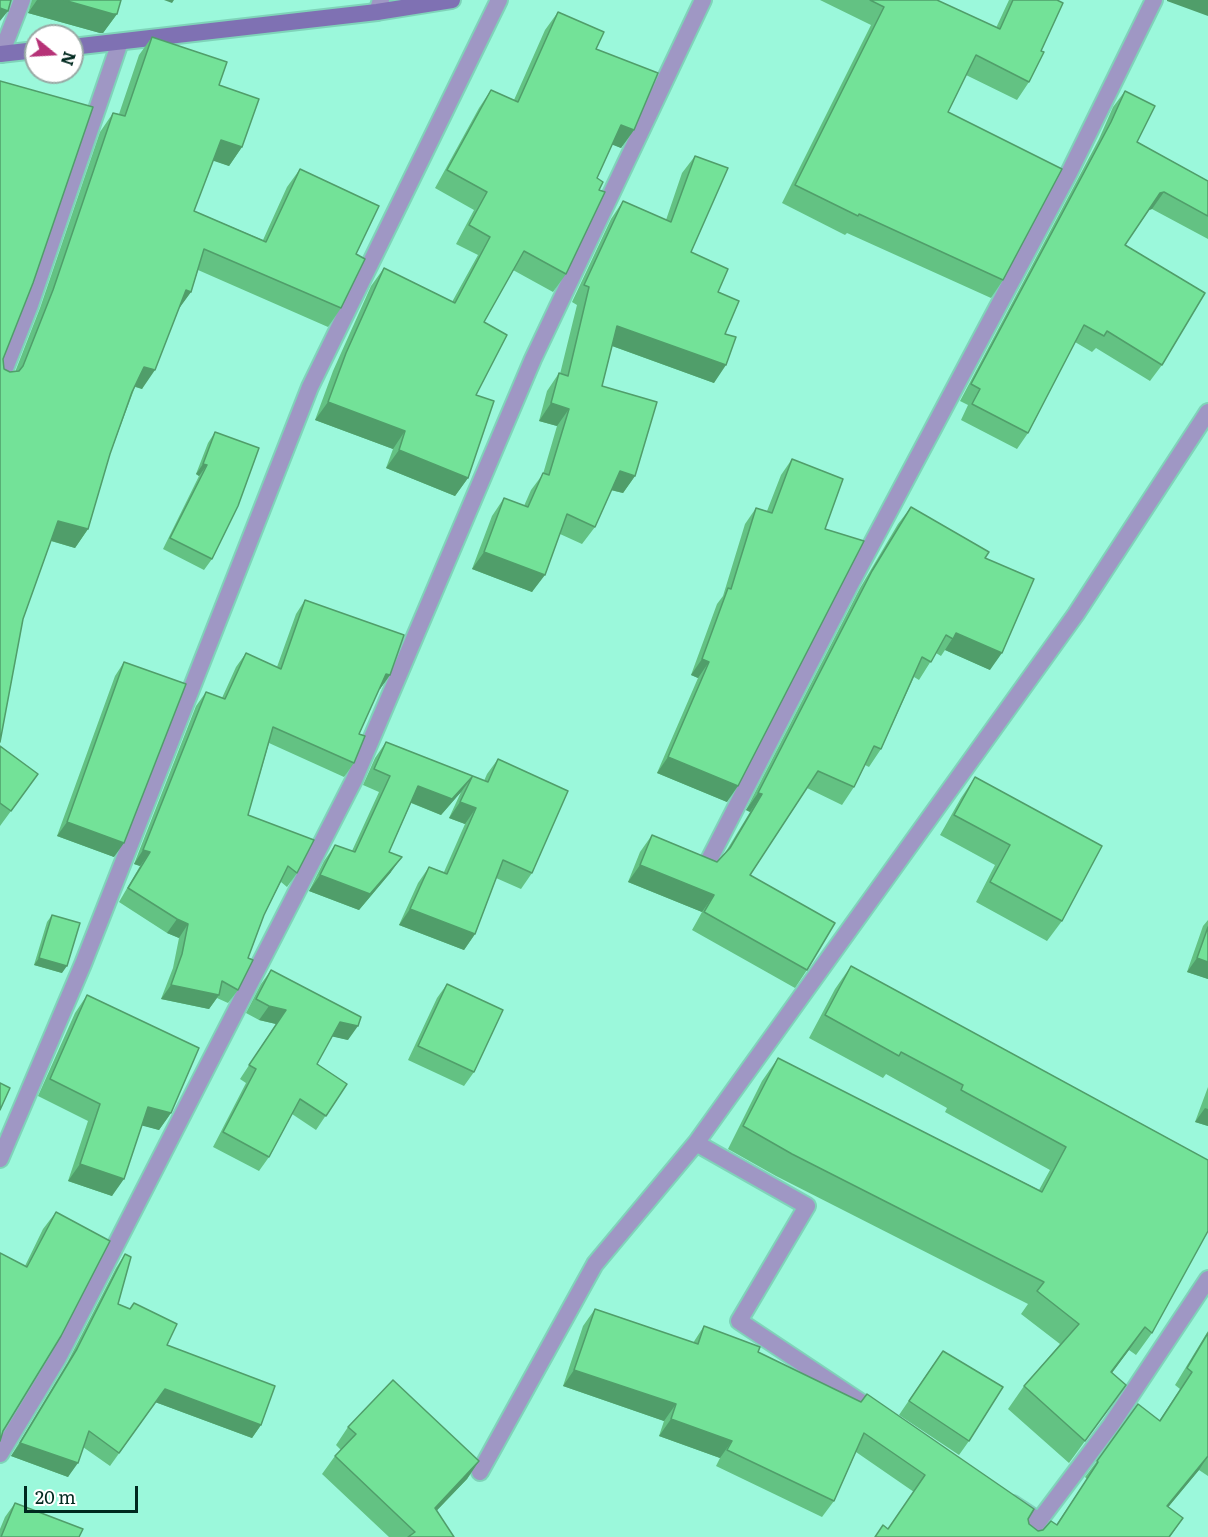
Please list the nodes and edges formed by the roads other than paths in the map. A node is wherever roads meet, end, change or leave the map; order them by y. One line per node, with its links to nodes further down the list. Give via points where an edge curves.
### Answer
1 (22, 0): 10 (street)
2 (452, 0): 6 (main road)
3 (499, 0): 15 (street, via 310,387 83,964)
4 (704, 0): 18 (street, via 533,358 354,780 58,1358)
5 (1154, 0): 13 (street, via 1069,173)
6 (379, 6): 7 (main road)
7 (120, 42): 8 (main road); 11 (street)
8 (84, 46)
9 (24, 51): 10 (main road)
10 (0, 54)
11 (0, 381)
12 (1208, 412): 14 (street, via 1076,614)
13 (709, 861)
14 (696, 1143): 17 (street, via 807,1206 739,1321); 19 (street, via 595,1264)
15 (0, 1159)
16 (1208, 1280): 21 (street, via 1111,1425)
17 (894, 1424)
18 (0, 1454)
19 (480, 1472)
20 (1000, 1495): 21 (street)
21 (1039, 1521): 22 (street)
22 (1027, 1537)

